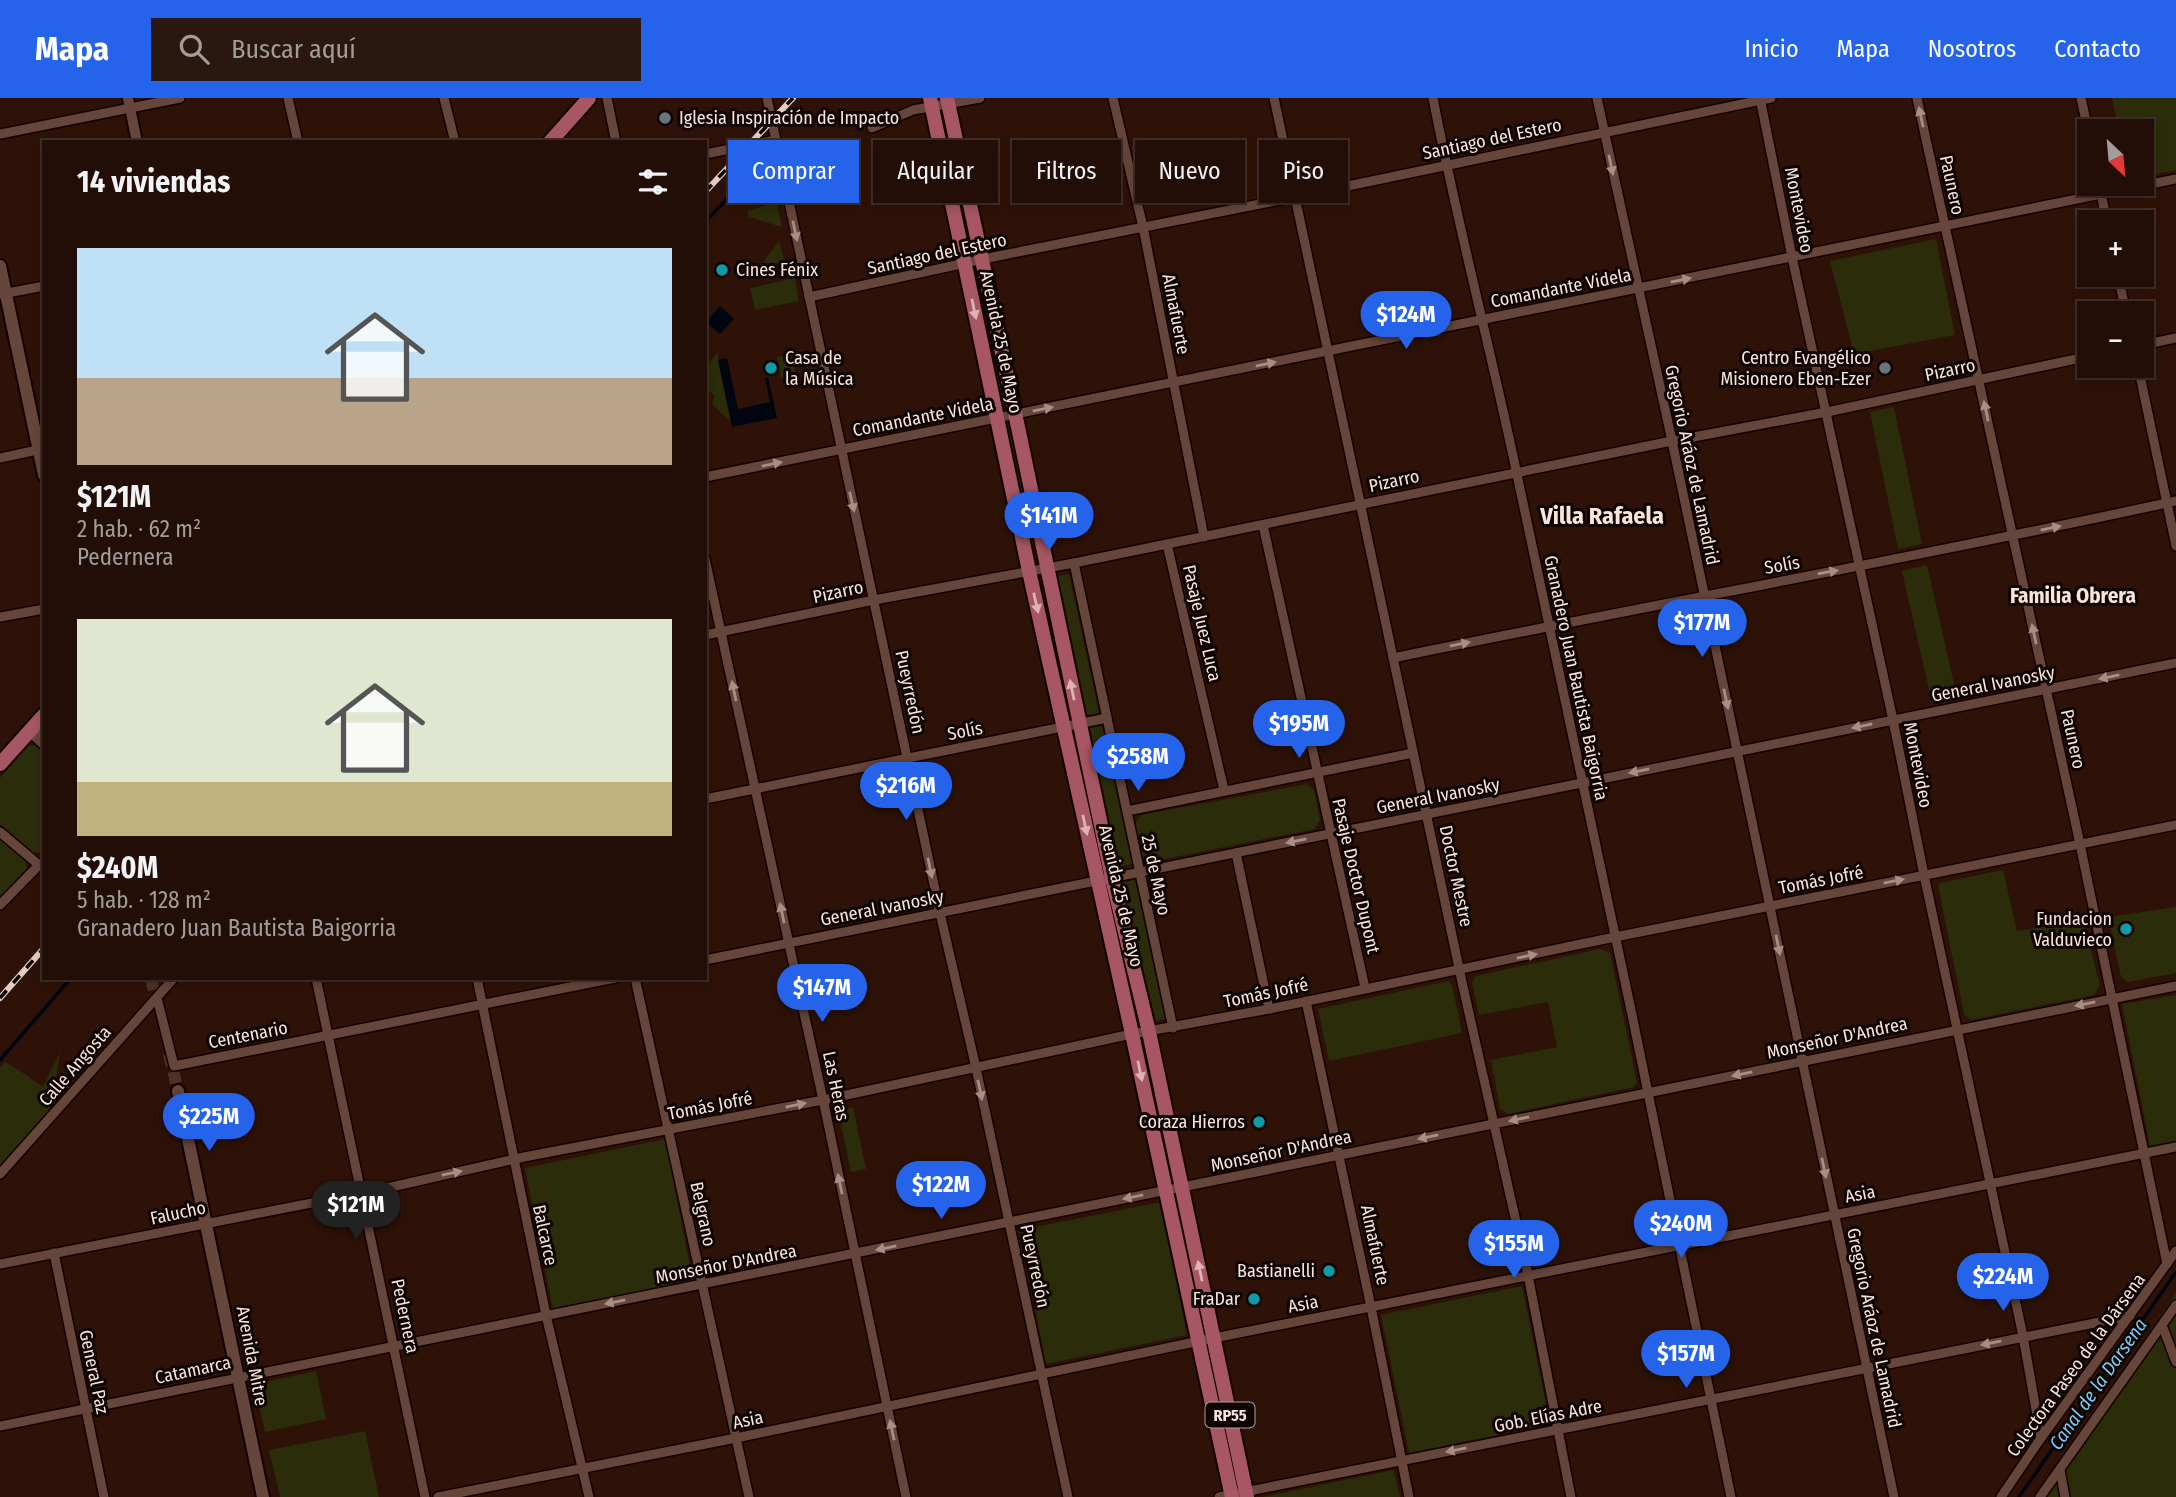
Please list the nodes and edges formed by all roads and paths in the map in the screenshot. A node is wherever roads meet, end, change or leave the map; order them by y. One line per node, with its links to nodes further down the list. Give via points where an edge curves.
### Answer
1 (180, 98): 18 (street)
2 (288, 98): 24 (street)
3 (444, 98): 25 (street)
4 (589, 98): 26 (main road)
5 (607, 98): 27 (street)
6 (767, 98): 28 (street, Pueyrredón)
7 (980, 98): 16 (street)
8 (1113, 98): 41 (street, Almafuerte)
9 (1273, 98): 29 (street, Doctor Mestre)
10 (1433, 98): 32 (street, Granadero Juan Bautista Baigorria)
11 (1597, 98): 21 (street, Gregorio Aráoz de Lamadrid)
12 (1771, 98): 15 (street, Santiago del Estero)
13 (1917, 98): 40 (street, Paunero, one-way to 13)
14 (2081, 98): 19 (street)
15 (1760, 99): 21 (street, Santiago del Estero); 42 (street, Montevideo)
16 (947, 100): 17 (street); 43 (main road, Avenida 25 de Mayo / RP55)
17 (931, 102): 20 (street); 44 (main road, Avenida 25 de Mayo / RP55)
18 (129, 103): 22 (street); 23 (street)
19 (2086, 119)
20 (872, 128)
21 (1605, 133): 32 (street, Santiago del Estero); 47 (street, Gregorio Aráoz de Lamadrid, one-way to 47)
22 (0, 134)
23 (137, 140)
24 (298, 140)
25 (454, 140)
26 (552, 140)
27 (616, 140)
28 (776, 140)
29 (1282, 140)
30 (728, 150): 31 (street)
31 (707, 154)
32 (1446, 165): 35 (street, Santiago del Estero); 50 (street, Granadero Juan Bautista Baigorria)
33 (2176, 179): 34 (street, Comandante Videla)
34 (2154, 183)
35 (1348, 186)
36 (2091, 196): 40 (street, Comandante Videla)
37 (789, 203): 49 (street, Pueyrredón, one-way to 49)
38 (1265, 203): 41 (street, Santiago del Estero)
39 (1296, 203): 53 (street, Doctor Mestre)
40 (1945, 226): 42 (street, Comandante Videla); 56 (street, Paunero)
41 (1143, 227): 43 (street, Santiago del Estero); 57 (street, Almafuerte)
42 (1792, 257): 47 (street, Comandante Videla, one-way to 42); 58 (street, Montevideo)
43 (981, 261): 44 (street, Santiago del Estero); 59 (main road, Avenida 25 de Mayo / RP55)
44 (965, 264): 49 (street, Santiago del Estero); 60 (main road, Avenida 25 de Mayo / RP55, one-way to 60)
45 (0, 266): 48 (main road)
46 (42, 286): 48 (street)
47 (1638, 288): 50 (street, Comandante Videla); 61 (street, Gregorio Aráoz de Lamadrid)
48 (3, 294): 62 (main road)
49 (808, 297): 63 (street, Pueyrredón)
50 (1483, 320): 53 (street, Comandante Videla); 65 (street, Granadero Juan Bautista Baigorria)
51 (2176, 338): 52 (street)
52 (2154, 343)
53 (1327, 351): 57 (street, Comandante Videla, one-way to 53); 68 (street, Doctor Mestre)
54 (2077, 359): 56 (street, Pizarro)
55 (2140, 378): 67 (street)
56 (1979, 380): 58 (street, Pizarro); 70 (street, Paunero, one-way to 56)
57 (1173, 383): 59 (street, Comandante Videla, one-way to 57); 71 (street, Almafuerte)
58 (1827, 412): 61 (street, Pizarro); 75 (street, Montevideo)
59 (1015, 415): 60 (street, Comandante Videla); 76 (main road, Avenida 25 de Mayo / RP55)
60 (998, 418): 63 (street, Comandante Videla); 78 (main road, Avenida 25 de Mayo / RP55)
61 (1672, 441): 65 (street, Pizarro); 79 (street, Gregorio Aráoz de Lamadrid)
62 (41, 449): 64 (street)
63 (841, 450): 66 (street, Comandante Videla, one-way to 63); 80 (street, Pueyrredón, one-way to 80)
64 (0, 458)
65 (1517, 472): 68 (street, Pizarro); 83 (street, Granadero Juan Bautista Baigorria)
66 (707, 477)
67 (2172, 503): 70 (street, Solís, one-way to 67); 73 (street)
68 (1361, 504): 69 (street, Pizarro); 86 (street, Doctor Mestre)
69 (1263, 525): 71 (street, Pizarro); 100 (street, Pasaje Doctor Dupont)
70 (2013, 535): 75 (street, Solís); 88 (street, Paunero, one-way to 70)
71 (1204, 537): 72 (street, Pizarro)
72 (1167, 544): 74 (street, Pizarro); 103 (street, Pasaje Juez Luca)
73 (2176, 546)
74 (1074, 563): 76 (street, Pizarro); 90 (street, 25 de Mayo)
75 (1860, 566): 79 (street, Solís, one-way to 75); 91 (street, Montevideo)
76 (1047, 567): 78 (street, Pizarro); 92 (main road, Avenida 25 de Mayo / RP55, one-way to 76)
77 (707, 568): 84 (street, Las Heras)
78 (1029, 571): 80 (street, Pizarro); 93 (main road, Avenida 25 de Mayo / RP55, one-way to 93)
79 (1704, 595): 83 (street, Solís); 96 (street, Gregorio Aráoz de Lamadrid, one-way to 96)
80 (874, 600): 84 (street, Pizarro); 98 (street, Pueyrredón)
81 (42, 609): 82 (street)
82 (0, 617)
83 (1549, 626): 86 (street, Solís, one-way to 83); 101 (street, Granadero Juan Bautista Baigorria)
84 (721, 632): 85 (street, Pizarro); 102 (street, Las Heras, one-way to 84)
85 (707, 635)
86 (1394, 657): 97 (street, Doctor Mestre)
87 (2176, 663): 88 (street, General Ivanosky, one-way to 88)
88 (2046, 689): 91 (street, General Ivanosky); 110 (street, Paunero)
89 (42, 717): 94 (main road)
90 (1107, 718): 92 (street, Solís); 105 (street, 25 de Mayo)
91 (1893, 720): 96 (street, General Ivanosky, one-way to 96); 113 (street, Montevideo)
92 (1079, 724): 93 (street, Solís); 114 (main road, Avenida 25 de Mayo / RP55)
93 (1064, 727): 98 (street, Solís); 114 (main road, Avenida 25 de Mayo / RP55, one-way to 114)
94 (30, 730): 95 (main road); 99 (main road)
95 (42, 741)
96 (1737, 752): 101 (street, General Ivanosky, one-way to 101); 116 (street, Gregorio Aráoz de Lamadrid)
97 (1413, 753): 100 (street); 106 (street, Doctor Mestre)
98 (908, 759): 102 (street, Solís); 117 (street, Pueyrredón, one-way to 117)
99 (0, 764)
100 (1317, 772): 103 (street); 109 (street, Pasaje Doctor Dupont)
101 (1582, 783): 106 (street, General Ivanosky); 118 (street, Granadero Juan Bautista Baigorria)
102 (755, 789): 104 (street, Solís); 119 (street, Las Heras, one-way to 102)
103 (1224, 790): 105 (street)
104 (707, 799)
105 (1127, 811): 112 (street, 25 de Mayo)
106 (1426, 814): 109 (street, General Ivanosky); 121 (street, Doctor Mestre)
107 (2176, 825): 110 (street, Tomás Jofré)
108 (0, 832): 115 (street, via 39,865)
109 (1330, 834): 111 (street, General Ivanosky, one-way to 111); 128 (street, Pasaje Doctor Dupont)
110 (2080, 844): 113 (street, Tomás Jofré); 130 (street, Paunero)
111 (1236, 853): 112 (street, General Ivanosky); 133 (street)
112 (1140, 872): 114 (street, General Ivanosky); 134 (street, 25 de Mayo)
113 (1924, 875): 116 (street, Tomás Jofré, one-way to 113); 135 (street, Montevideo)
114 (1104, 879): 117 (street, General Ivanosky); 136 (main road, Avenida 25 de Mayo / RP55); 137 (main road, Avenida 25 de Mayo / RP55)
115 (0, 905)
116 (1769, 906): 118 (street, Tomás Jofré); 139 (street, Gregorio Aráoz de Lamadrid, one-way to 139)
117 (940, 913): 119 (street, General Ivanosky); 140 (street, Pueyrredón)
118 (1615, 937): 121 (street, Tomás Jofré, one-way to 118); 142 (street, Granadero Juan Bautista Baigorria)
119 (789, 943): 120 (street, General Ivanosky); 143 (street, Las Heras)
120 (707, 960)
121 (1460, 970): 128 (street, Tomás Jofré); 144 (street, Doctor Mestre)
122 (172, 980): 129 (street, Calle Angosta)
123 (316, 980): 138 (street, Pedernera)
124 (477, 980): 132 (street, Balcarce)
125 (605, 980): 132 (street)
126 (635, 980): 145 (street, Belgrano)
127 (2176, 986): 130 (street, Monseñor D'Andrea)
128 (1365, 988): 131 (street, Tomás Jofré)
129 (156, 998): 138 (street, Centenario, via 174,1066); 150 (street, Calle Angosta)
130 (2113, 999): 135 (street, Monseñor D'Andrea, one-way to 135); 147 (street, Paunero)
131 (1306, 1001): 133 (street, Tomás Jofré); 148 (street, Almafuerte)
132 (483, 1005): 138 (street); 149 (street, Balcarce)
133 (1269, 1009): 134 (street, Tomás Jofré)
134 (1172, 1028): 136 (street, Tomás Jofré)
135 (1958, 1029): 139 (street, Monseñor D'Andrea); 151 (street, Montevideo)
136 (1149, 1032): 137 (street, Tomás Jofré); 152 (main road, Avenida 25 de Mayo / RP55)
137 (1132, 1034): 140 (street, Tomás Jofré); 153 (main road, Avenida 25 de Mayo / RP55, one-way to 153)
138 (328, 1036): 154 (street, Pedernera)
139 (1802, 1062): 142 (street, Monseñor D'Andrea, one-way to 142); 155 (street, Gregorio Aráoz de Lamadrid, one-way to 155)
140 (976, 1068): 143 (street, Tomás Jofré); 157 (street, Pueyrredón, one-way to 157)
141 (178, 1091): 156 (main road, Avenida Mitre)
142 (1649, 1093): 144 (street, Monseñor D'Andrea, one-way to 144); 158 (street, Granadero Juan Bautista Baigorria)
143 (823, 1100): 145 (street, Tomás Jofré, one-way to 143); 161 (street, Las Heras, one-way to 143)
144 (1495, 1124): 148 (street, Monseñor D'Andrea, one-way to 148); 164 (street, Doctor Mestre)
145 (670, 1129): 149 (street, Tomás Jofré); 165 (street, Belgrano)
146 (2176, 1147): 147 (street, Asia)
147 (2143, 1153): 151 (street, Asia); 163 (street, Paunero)
148 (1340, 1155): 152 (street, Monseñor D'Andrea); 167 (street, Almafuerte)
149 (513, 1160): 154 (street, Tomás Jofré, one-way to 149); 168 (street, Balcarce)
150 (0, 1174)
151 (1990, 1184): 155 (street, Asia); 171 (street, Montevideo)
152 (1182, 1188): 153 (street, Monseñor D'Andrea); 172 (main road, Avenida 25 de Mayo / RP55, one-way to 152)
153 (1165, 1191): 157 (street, Monseñor D'Andrea, one-way to 157); 173 (main road, Avenida 25 de Mayo / RP55)
154 (362, 1193): 156 (street, Falucho); 174 (street, Pedernera)
155 (1833, 1215): 158 (street, Asia); 176 (street, Gregorio Aráoz de Lamadrid)
156 (207, 1222): 160 (street, Falucho); 178 (main road, Avenida Mitre)
157 (1009, 1223): 161 (street, Monseñor D'Andrea, one-way to 161); 177 (street, Pueyrredón)
158 (1679, 1245): 164 (street, Asia); 179 (street)
159 (2176, 1251): 163 (street, Colectora Paseo de la Dársena)
160 (54, 1253): 162 (street, Falucho); 181 (street, General Paz)
161 (855, 1254): 165 (street, Monseñor D'Andrea); 180 (street, Las Heras)
162 (0, 1264)
163 (2167, 1264): 169 (street, Colectora Paseo de la Dársena)
164 (1528, 1275): 167 (street, Asia); 183 (street, Doctor Mestre)
165 (702, 1285): 168 (street, Monseñor D'Andrea, one-way to 168); 184 (street, Belgrano)
166 (2176, 1305): 170 (street)
167 (1371, 1307): 172 (street, Asia); 186 (street, Almafuerte)
168 (546, 1315): 174 (street, Monseñor D'Andrea); 187 (street, Balcarce)
169 (2130, 1317): 171 (street, Gob. Elías Adre); 185 (street, Colectora Paseo de la Dársena)
170 (2162, 1325): 175 (street); 188 (street)
171 (2023, 1336): 176 (street, Gob. Elías Adre, one-way to 176); 185 (street, Montevideo)
172 (1214, 1338): 173 (street, Asia); 189 (main road, Avenida 25 de Mayo / RP55)
173 (1197, 1341): 177 (street, Asia); 189 (main road, Avenida 25 de Mayo / RP55)
174 (392, 1345): 178 (street, Catamarca); 192 (street, Pedernera)
175 (2176, 1362)
176 (1868, 1367): 179 (street, Gob. Elías Adre); 201 (street, Gregorio Aráoz de Lamadrid)
177 (1042, 1375): 180 (street, Asia); 197 (street, Pueyrredón)
178 (237, 1377): 181 (street, Catamarca); 191 (main road, Avenida Mitre)
179 (1711, 1400): 183 (street, Gob. Elías Adre); 200 (street)
180 (887, 1406): 184 (street, Asia); 196 (street, Las Heras, one-way to 180)
181 (85, 1408): 182 (street, Catamarca); 190 (street, General Paz)
182 (0, 1426)
183 (1558, 1430): 186 (street, Gob. Elías Adre, one-way to 186); 199 (street, Doctor Mestre)
184 (736, 1438): 187 (street, Asia); 195 (street, Belgrano)
185 (2040, 1438): 202 (street, Colectora Paseo de la Dársena)
186 (1402, 1461): 189 (street, Gob. Elías Adre); 198 (street, Almafuerte)
187 (582, 1469): 193 (street, Asia); 194 (street, Balcarce)
188 (2060, 1470): 203 (street); 204 (street)
189 (1235, 1495)
190 (104, 1497)
191 (263, 1497)
192 (425, 1497)
193 (438, 1497)
194 (589, 1497)
195 (749, 1497)
196 (906, 1497)
197 (1068, 1497)
198 (1409, 1497)
199 (1571, 1497)
200 (1731, 1497)
201 (1894, 1497)
202 (2001, 1497)
203 (2040, 1497)
204 (2065, 1497)

